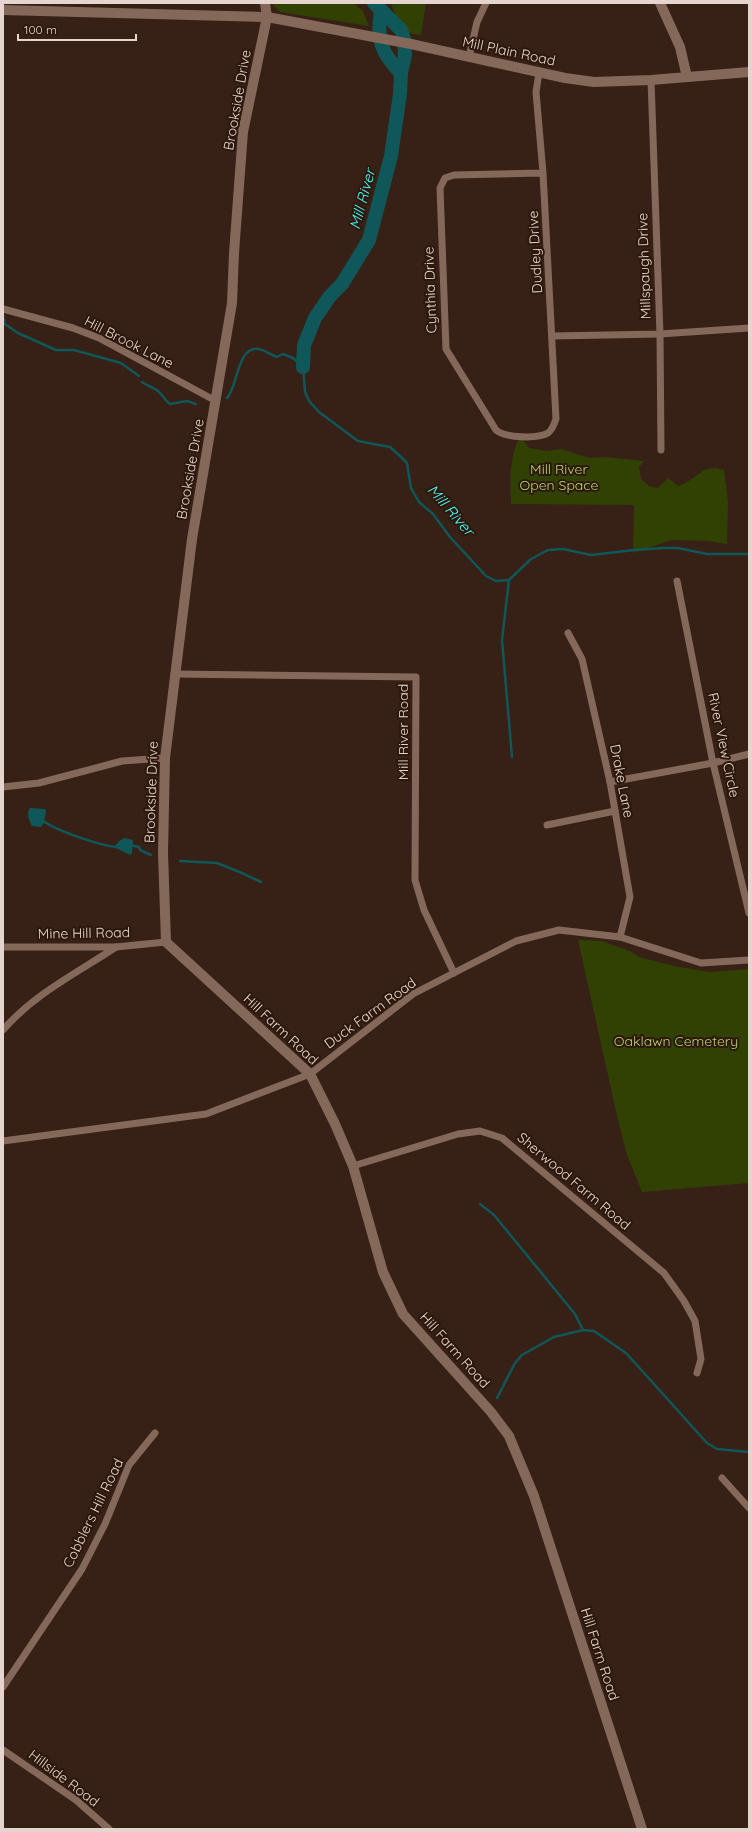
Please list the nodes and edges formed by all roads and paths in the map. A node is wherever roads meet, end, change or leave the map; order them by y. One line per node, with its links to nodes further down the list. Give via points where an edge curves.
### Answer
1 (266, 3): 5 (main road, Brookside Drive)
2 (486, 3): 6 (street, via 477,22)
3 (660, 3): 9 (main road, via 680,47)
4 (3, 10): 5 (main road, Mill Plain Road)
5 (267, 16): 6 (main road, Mill Plain Road); 16 (main road, Brookside Drive, via 243,132 232,303)
6 (469, 57): 8 (main road, Mill Plain Road)
7 (749, 72): 9 (main road, Mill Plain Road)
8 (539, 73): 10 (main road, Mill Plain Road, via 594,82); 11 (street, Dudley Drive, via 536,92)
9 (687, 77): 10 (main road, Mill Plain Road)
10 (651, 80): 14 (street, Millspaugh Drive)
11 (543, 173): 15 (street, Dudley Drive); 17 (street, Cynthia Drive, via 449,176 441,183 439,193 446,348 500,433 508,436 538,436)
12 (3, 309): 16 (street, Hill Brook Lane, via 73,328 99,338)
13 (749, 328): 14 (street)
14 (660, 334): 15 (street); 18 (street, Millspaugh Drive)
15 (552, 336): 17 (street, Dudley Drive, via 556,415)
16 (216, 401): 21 (main road, Brookside Drive, via 192,539)
17 (551, 430)
18 (661, 450)
19 (677, 581): 24 (street, River View Circle)
20 (568, 633): 25 (street, Drake Lane, via 582,659)
21 (174, 674): 23 (main road, Brookside Drive); 35 (street, Mill River Road, via 416,677 415,880 424,910)
22 (749, 754): 24 (street)
23 (164, 758): 26 (street, via 122,761 39,783); 31 (main road, Brookside Drive, via 163,853)
24 (713, 763): 25 (street); 29 (street, River View Circle)
25 (610, 782): 27 (street, Drake Lane)
26 (3, 787)
27 (615, 812): 28 (street); 30 (street, Drake Lane, via 630,897)
28 (547, 825)
29 (749, 913)
30 (620, 937): 34 (street, Duck Farm Road, via 701,964); 35 (street, Duck Farm Road, via 558,930 516,940)
31 (166, 942): 33 (street, Mine Hill Road); 37 (main road, Hill Farm Road)
32 (3, 947): 33 (street, Mine Hill Road)
33 (116, 947): 36 (street, via 44,993)
34 (749, 960)
35 (454, 973): 37 (street, Duck Farm Road, via 413,994)
36 (3, 1030)
37 (310, 1074): 38 (street, Duck Farm Road, via 206,1114); 39 (main road, Hill Farm Road)
38 (3, 1140)
39 (353, 1166): 40 (street, Sherwood Farm Road, via 458,1134 480,1131 502,1138 664,1273 695,1321 701,1359); 47 (main road, Hill Farm Road, via 383,1272 403,1314 491,1412 509,1436 534,1496)
40 (697, 1373)
41 (155, 1433): 44 (street, Cobblers Hill Road, via 129,1466 105,1524 82,1569)
42 (722, 1478): 43 (street)
43 (749, 1508)
44 (3, 1687)
45 (3, 1750): 46 (street, Hillside Road, via 76,1800)
46 (109, 1829)
47 (642, 1829)

